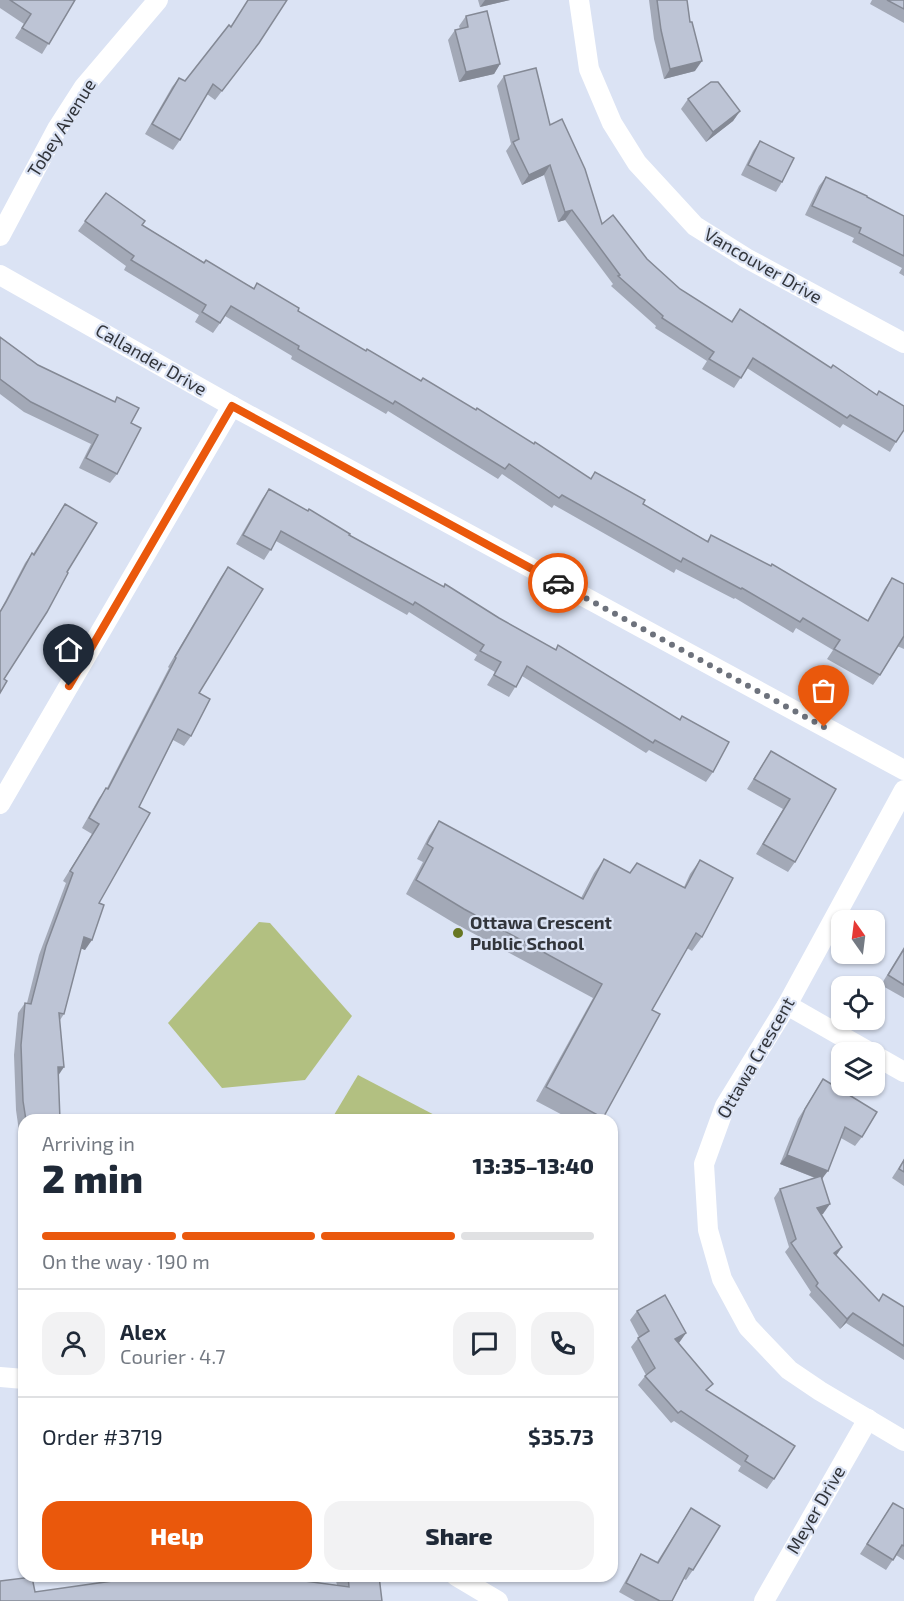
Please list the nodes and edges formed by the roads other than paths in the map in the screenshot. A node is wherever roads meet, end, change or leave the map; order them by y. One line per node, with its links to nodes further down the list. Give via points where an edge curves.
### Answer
1 (158, 0): 3 (street, Tobey Avenue, via 84,87)
2 (579, 0): 5 (street, Vancouver Drive, via 589,69 612,123 637,163 695,226 746,258)
3 (0, 236)
4 (0, 274): 6 (street, Callander Drive)
5 (904, 343)
6 (232, 406): 7 (street, Callander Drive); 9 (street)
7 (904, 770)
8 (904, 790): 10 (street, Ottawa Crescent)
9 (0, 804)
10 (787, 1005): 11 (street); 16 (street, Ottawa Crescent, via 721,1115 704,1164 708,1230 722,1279 748,1327 789,1370)
11 (852, 1042)
12 (885, 1061): 13 (street)
13 (904, 1072)
14 (0, 1377): 15 (street)
15 (18, 1378)
16 (868, 1419): 17 (street, Ottawa Crescent); 20 (street, Meyer Drive)
17 (904, 1441)
18 (466, 1582): 19 (street)
19 (498, 1601)
20 (764, 1601)

